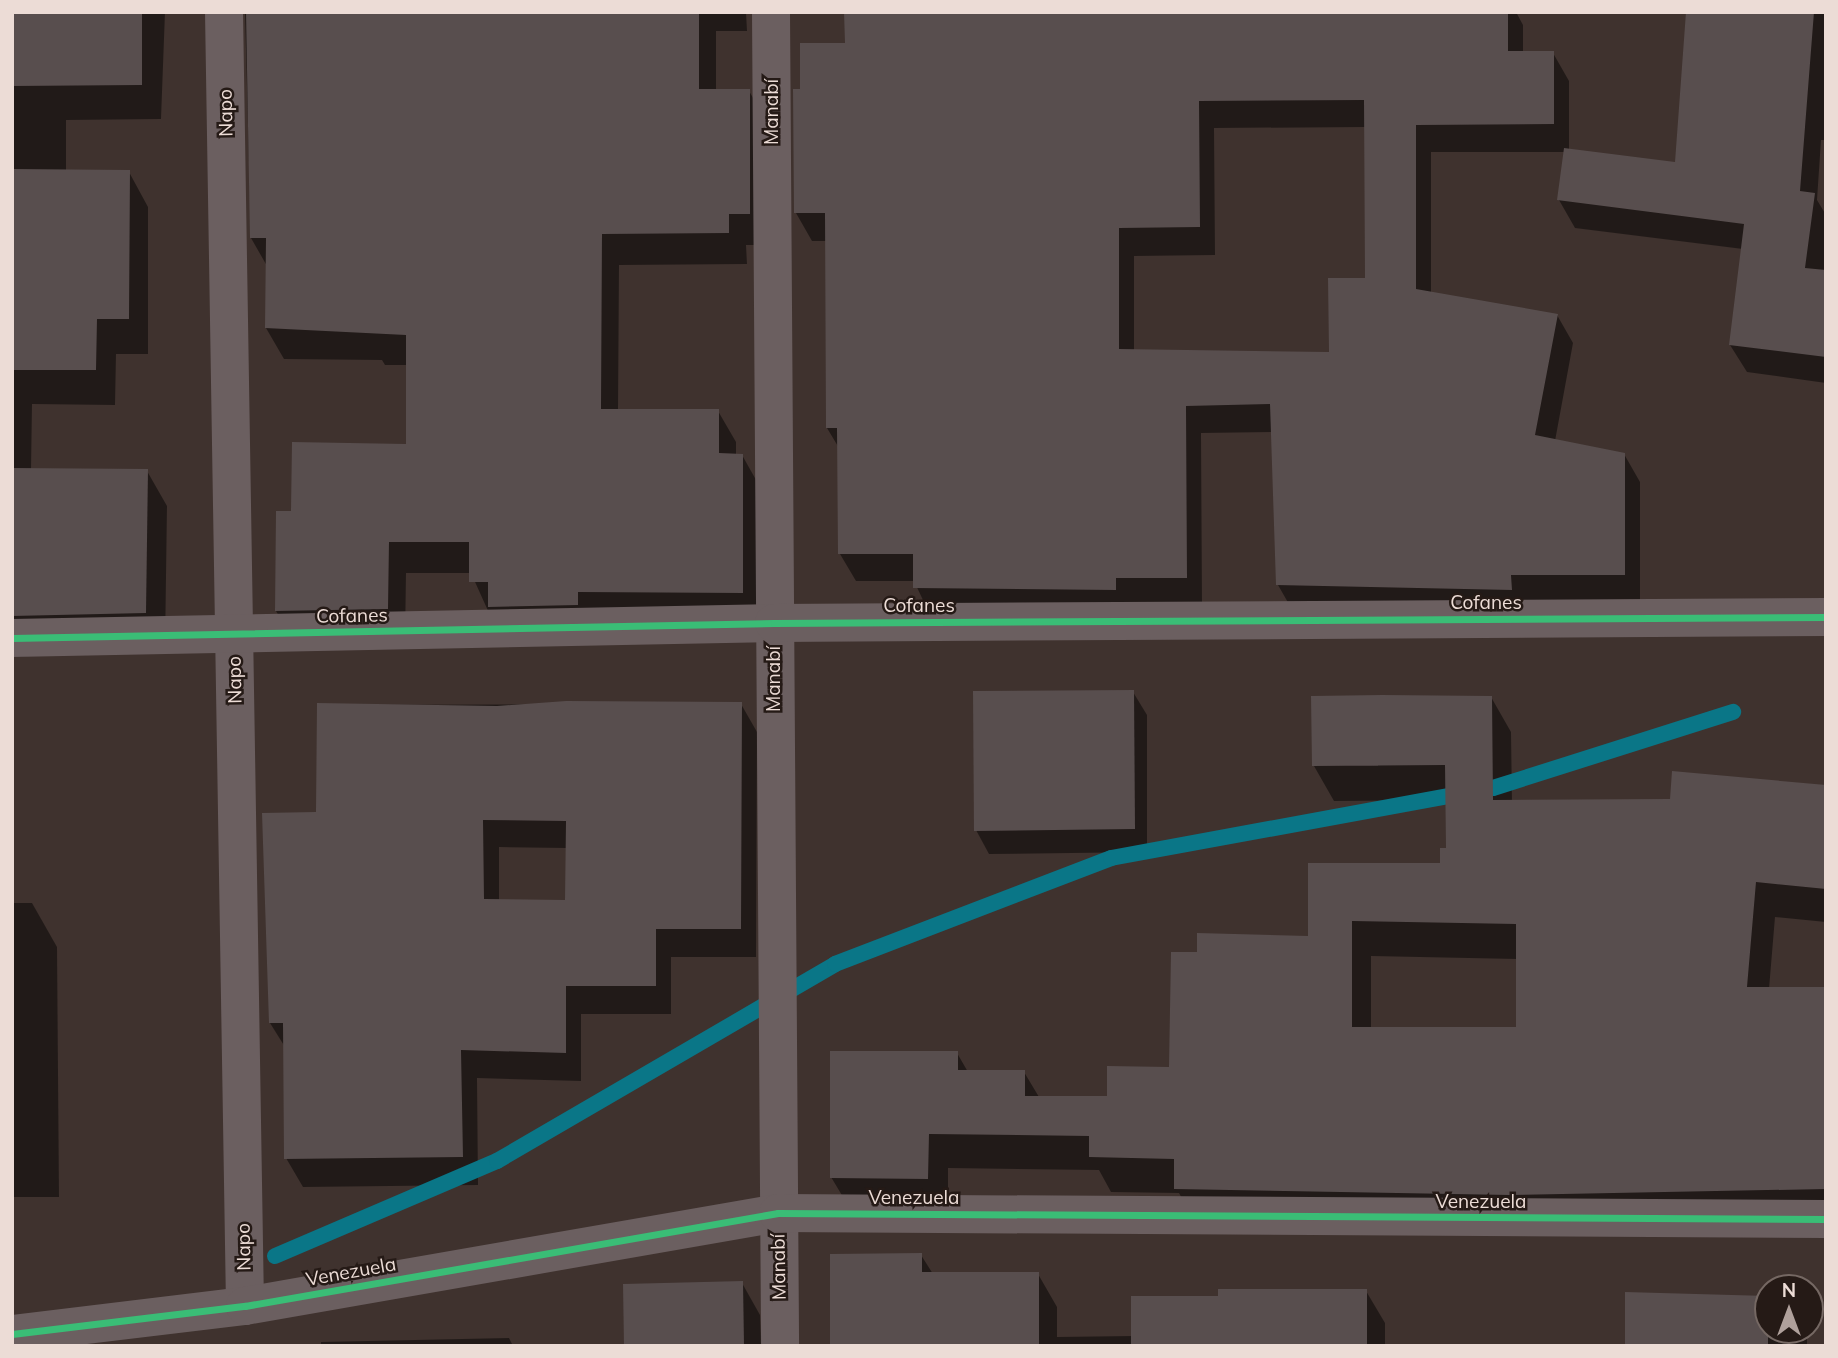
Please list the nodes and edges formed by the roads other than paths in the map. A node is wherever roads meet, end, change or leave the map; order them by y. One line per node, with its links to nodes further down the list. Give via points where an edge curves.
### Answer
1 (224, 12): 5 (street, Napo)
2 (771, 12): 4 (street, Manabí)
3 (1826, 617): 4 (street, Cofanes)
4 (774, 623): 5 (street, Cofanes); 7 (street, Manabí)
5 (235, 635): 6 (street, Cofanes); 9 (street, Napo)
6 (12, 638)
7 (778, 1213): 8 (street, Venezuela); 9 (street, Venezuela); 11 (street, Manabí)
8 (1826, 1219)
9 (245, 1306): 10 (street, Venezuela)
10 (12, 1334)
11 (780, 1346)

